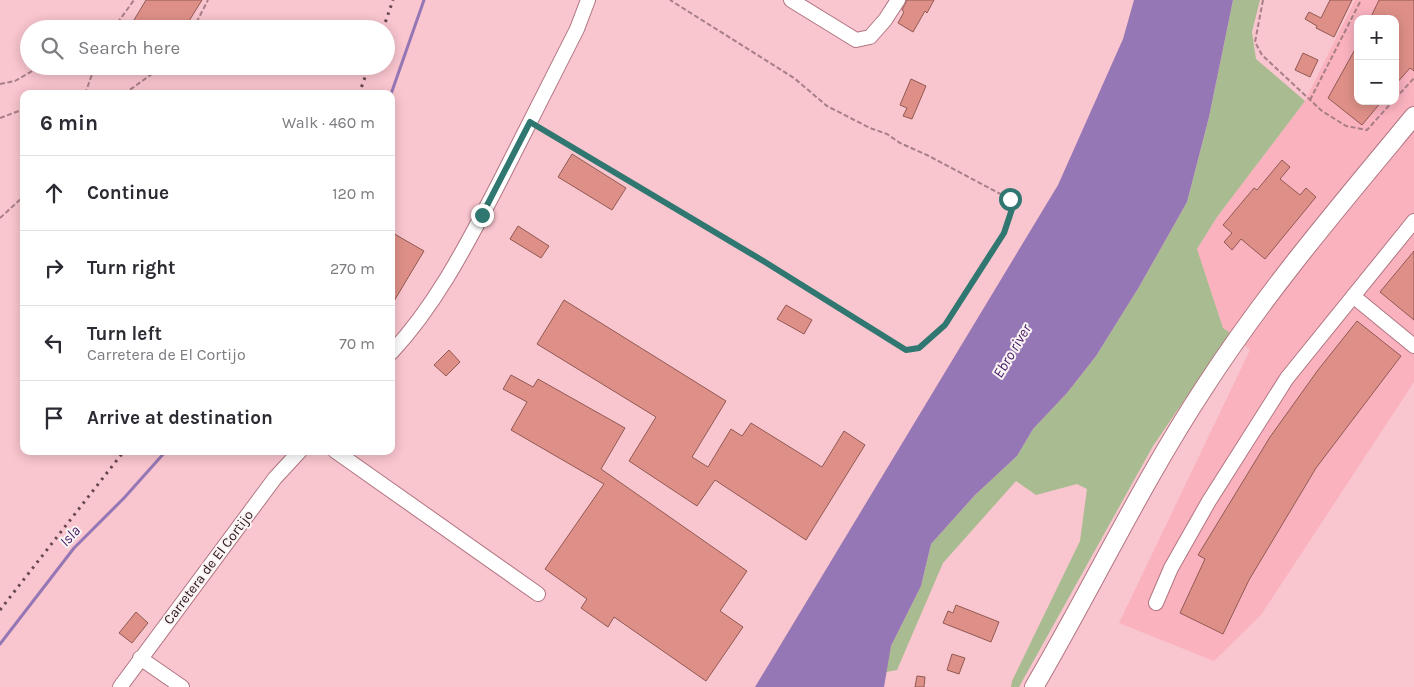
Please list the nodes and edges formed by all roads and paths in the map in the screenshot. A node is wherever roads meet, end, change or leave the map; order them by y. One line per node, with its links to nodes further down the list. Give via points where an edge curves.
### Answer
1 (134, 0): 9 (path)
2 (208, 0): 10 (path)
3 (588, 0): 24 (street)
4 (670, 0): 24 (path, via 794,78 827,106 1010,199 1012,209 1004,233 945,325 919,348 906,350)
5 (791, 0): 6 (street, via 856,40 870,37)
6 (898, 0)
7 (1263, 0): 19 (path, via 1255,42 1262,55)
8 (1361, 0): 19 (path)
9 (120, 20)
10 (198, 20)
11 (25, 75): 15 (path)
12 (91, 75): 16 (path)
13 (150, 75): 17 (path)
14 (1414, 78): 18 (path)
15 (0, 84)
16 (86, 90)
17 (130, 90)
18 (1399, 94)
19 (1310, 100): 20 (path, via 1346,126 1367,130)
20 (1390, 105)
21 (20, 110): 23 (path)
22 (1414, 116): 38 (main road, via 1297,259 1242,331 1204,388 1133,506)
23 (0, 118)
24 (530, 122): 30 (street, via 447,279)
25 (20, 200): 26 (path)
26 (0, 218)
27 (1414, 221): 28 (street)
28 (1353, 296): 29 (street); 34 (street, via 1287,378 1249,437 1171,568)
29 (1414, 346)
30 (395, 350)
31 (296, 455): 35 (street, Carretera de El Cortijo, via 275,478)
32 (341, 455): 33 (street)
33 (538, 594)
34 (1156, 603)
35 (140, 658): 36 (street, Carretera de El Cortijo); 37 (street)
36 (120, 687)
37 (182, 687)
38 (1034, 687)

